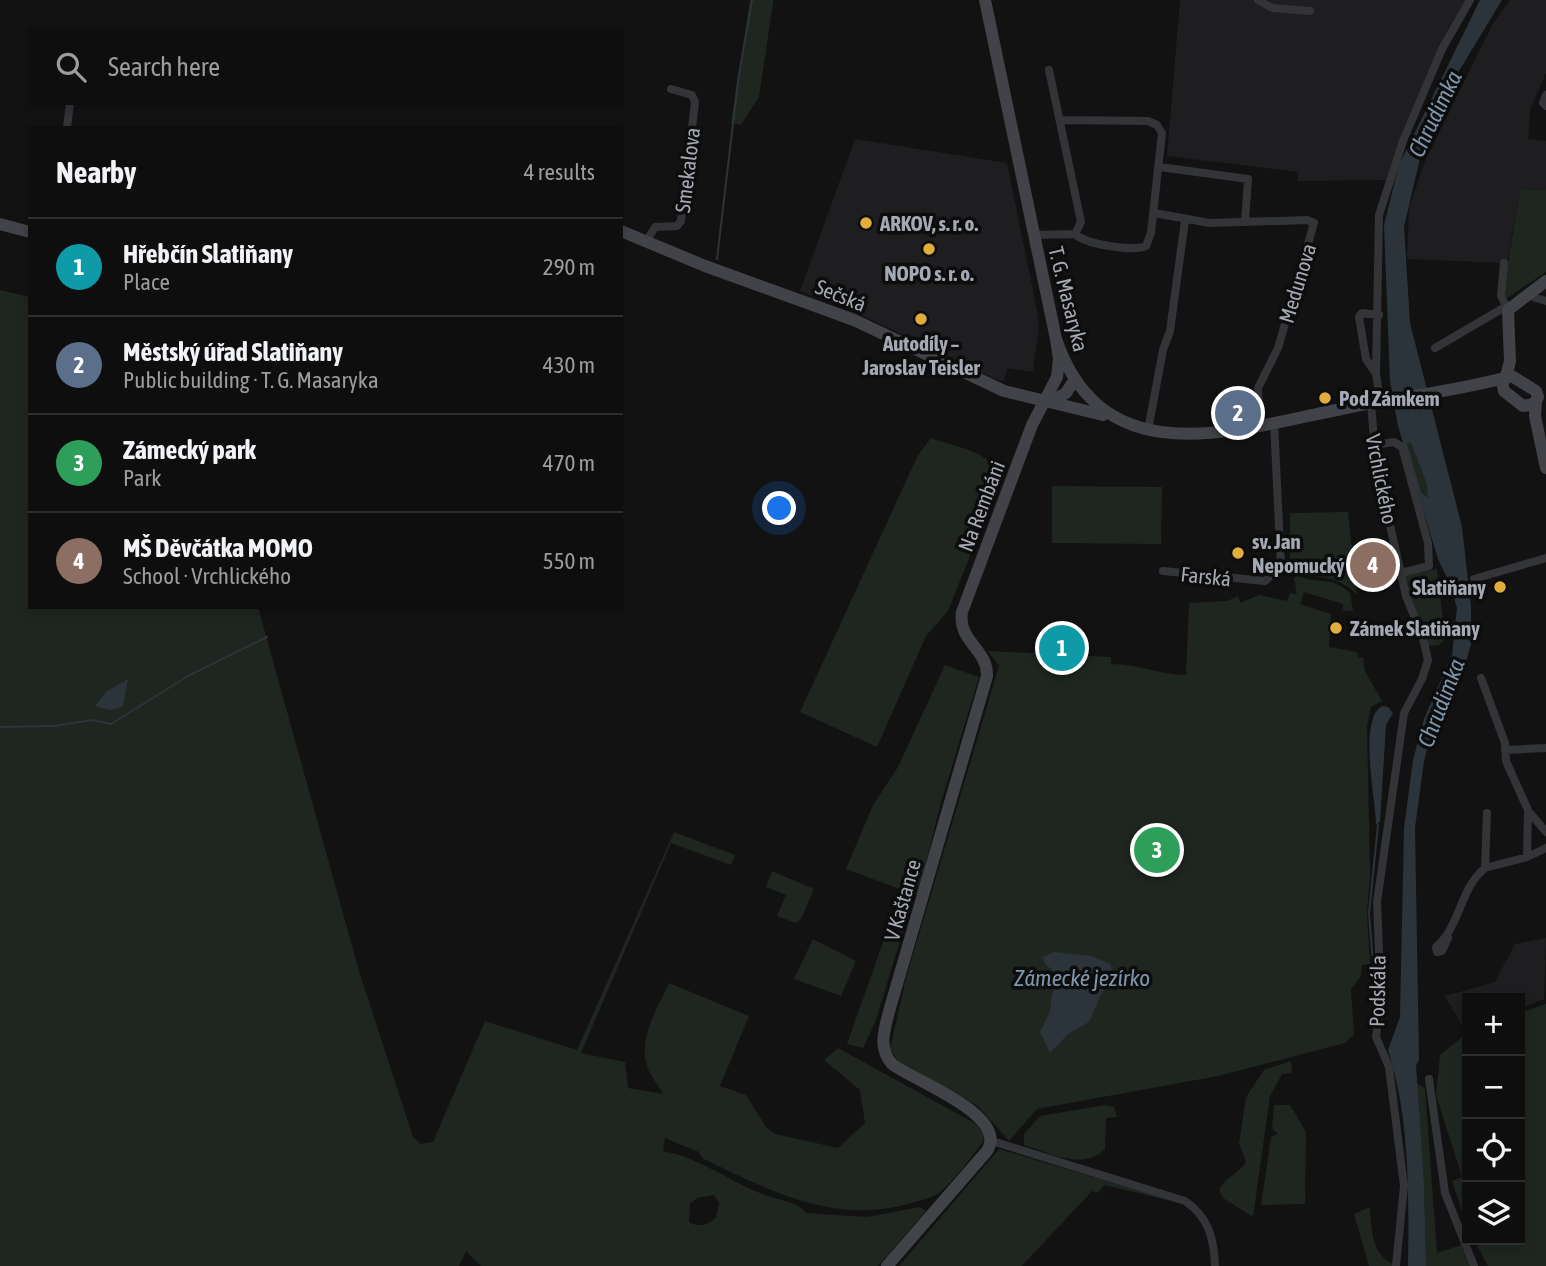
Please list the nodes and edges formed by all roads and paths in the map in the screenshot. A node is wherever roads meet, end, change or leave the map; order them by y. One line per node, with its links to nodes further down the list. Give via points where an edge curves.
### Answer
1 (985, 0): 20 (street, T. G. Masaryka)
2 (1258, 0): 4 (street, via 1268,7)
3 (1471, 0): 27 (street, via 1452,27 1403,141 1382,204 1377,229)
4 (1310, 11)
5 (1049, 70): 10 (street)
6 (671, 89): 21 (street, Smekalova, via 692,94 695,102 681,221 677,226 653,228)
7 (1546, 94): 9 (street)
8 (70, 105): 11 (street)
9 (1545, 106)
10 (1060, 120): 12 (street, via 1154,123 1162,133); 19 (street, via 1081,222)
11 (67, 126)
12 (1160, 167): 13 (street); 15 (street, via 1248,179)
13 (1154, 213): 14 (street, Medunova); 19 (street, via 1150,241 1144,248 1088,241)
14 (1185, 220): 15 (street, Medunova); 45 (street, via 1170,331)
15 (1245, 222): 44 (street, Medunova, via 1307,220 1314,224 1278,348 1258,388)
16 (0, 224): 17 (street)
17 (28, 231)
18 (623, 232): 21 (street, Sečská)
19 (1075, 234): 20 (street)
20 (1034, 235): 28 (street, T. G. Masaryka)
21 (646, 242): 40 (street, Sečská, via 854,320 996,388)
22 (1504, 263): 26 (street, via 1501,293)
23 (1546, 281): 24 (street)
24 (1529, 293): 25 (street); 26 (street)
25 (1546, 301)
26 (1506, 309): 29 (street); 30 (street)
27 (1379, 315): 31 (street); 31 (street, via 1362,313 1359,317 1366,359)
28 (1056, 339): 33 (street, T. G. Masaryka); 35 (street, via 1059,364)
29 (1509, 340): 32 (street, via 1510,364); 34 (street, via 1516,368)
30 (1435, 348)
31 (1376, 374): 41 (street, Vrchlického)
32 (1505, 378): 34 (street, T. G. Masaryka, via 1513,375); 36 (street, T. G. Masaryka); 38 (street)
33 (1075, 379): 35 (street); 40 (street, via 1063,395); 45 (street, T. G. Masaryka, via 1098,407)
34 (1526, 383): 37 (street); 39 (street, T. G. Masaryka)
35 (1053, 386): 40 (street)
36 (1455, 389): 38 (street, T. G. Masaryka, via 1492,388); 41 (street, T. G. Masaryka)
37 (1546, 391)
38 (1505, 393): 42 (street, T. G. Masaryka)
39 (1539, 400): 42 (street, via 1527,407); 47 (street, T. G. Masaryka, via 1535,416)
40 (1047, 401): 45 (street, Sečská); 53 (street, Na Rembáni, via 963,607)
41 (1378, 401): 43 (street, T. G. Masaryka); 46 (street, Vrchlického)
42 (1517, 402): 47 (street, T. G. Masaryka)
43 (1275, 422): 44 (street, T. G. Masaryka); 50 (street, Farská, via 1282,563 1272,577 1265,581)
44 (1260, 425): 45 (street, T. G. Masaryka, via 1195,435)
45 (1142, 428)
46 (1373, 445): 51 (street, Vrchlického); 51 (street, via 1394,442 1402,447 1428,543 1429,566)
47 (1541, 451): 48 (street, T. G. Masaryka)
48 (1546, 468)
49 (1546, 558): 52 (street)
50 (1163, 571)
51 (1401, 573): 55 (street, Vrchlického, via 1428,660)
52 (1474, 579)
53 (961, 626): 66 (street, V Kaštance, via 983,659 987,676 890,1008 883,1046 885,1056 896,1067 981,1119)
54 (1481, 678): 57 (street)
55 (1404, 713): 69 (street, Podskála, via 1377,911 1381,1000 1376,1039 1389,1067 1404,1186)
56 (1546, 748): 57 (street)
57 (1505, 750): 58 (street)
58 (1528, 810): 60 (street); 62 (street)
59 (1487, 813): 63 (street)
60 (1546, 832)
61 (1546, 848): 62 (street)
62 (1527, 857): 63 (street)
63 (1485, 868): 64 (street)
64 (1448, 937)
65 (1429, 1079): 70 (street, via 1442,1178)
66 (992, 1141): 67 (street); 68 (street, via 1185,1201 1200,1212 1210,1228)
67 (887, 1266)
68 (1215, 1266)
69 (1395, 1266)
70 (1474, 1266)

